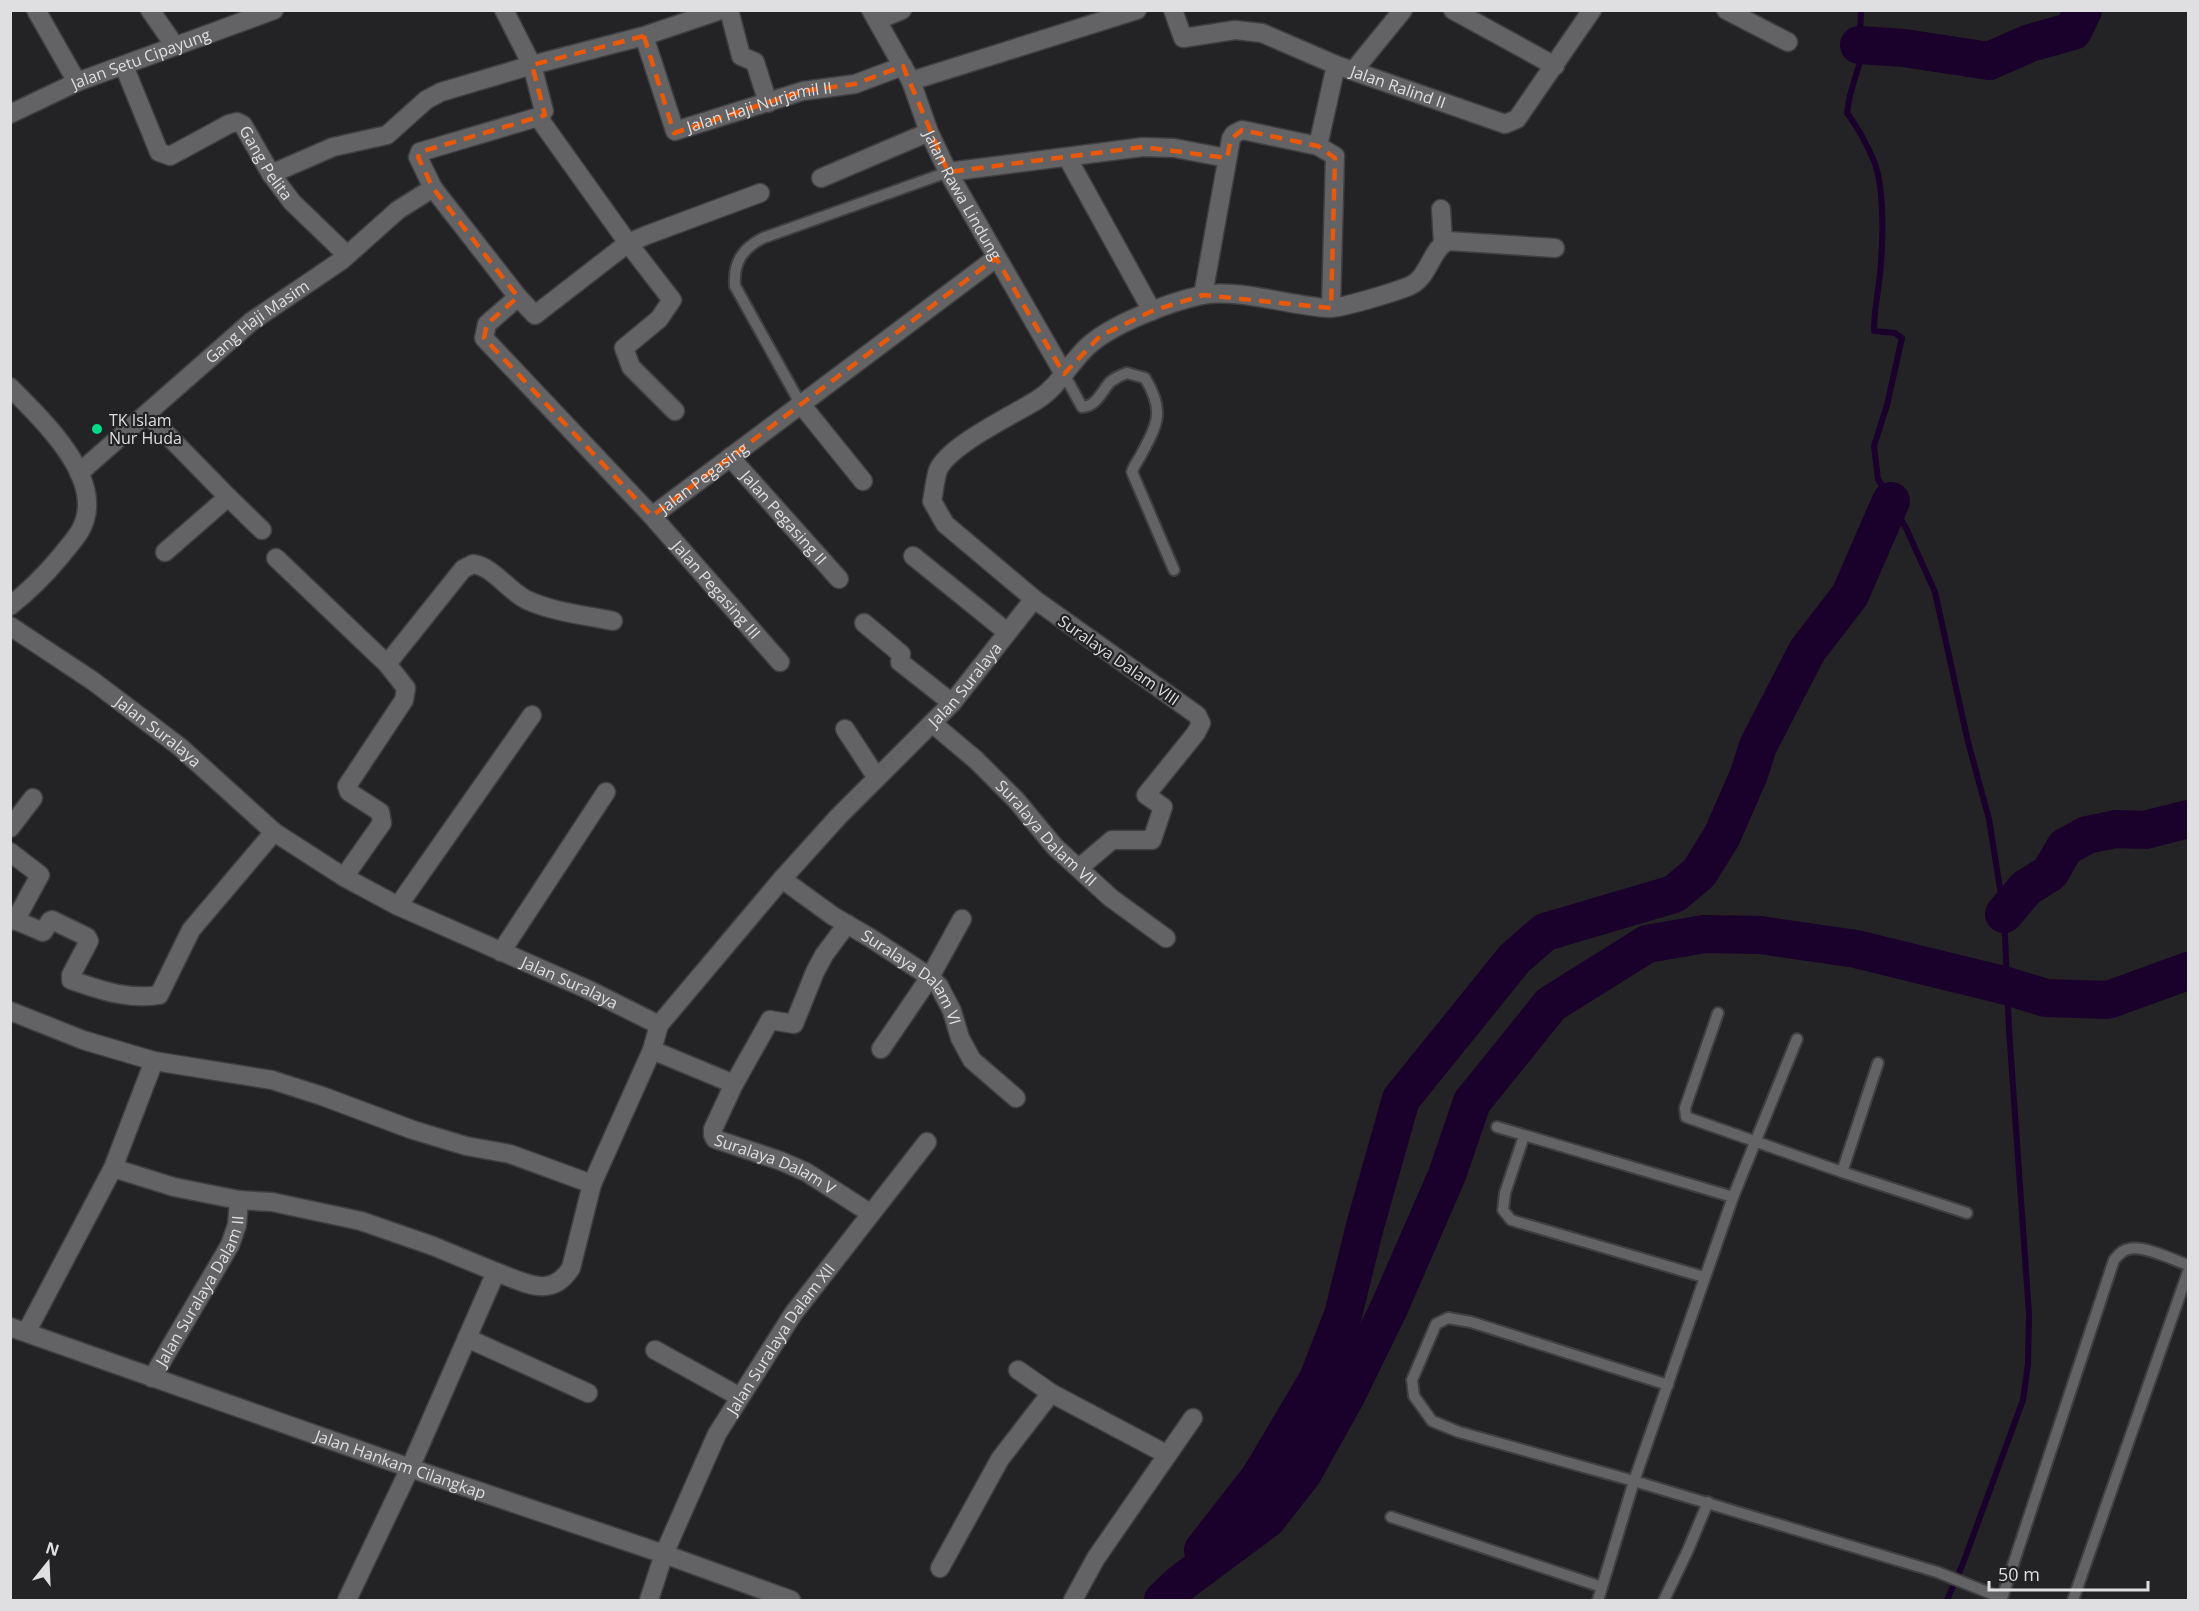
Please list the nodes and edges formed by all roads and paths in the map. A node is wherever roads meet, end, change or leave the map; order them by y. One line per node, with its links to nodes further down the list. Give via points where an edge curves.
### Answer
1 (36, 10): 24 (street)
2 (150, 10): 17 (street)
3 (274, 10): 17 (street, Jalan Setu Cipayung)
4 (504, 10): 18 (street)
5 (721, 10): 15 (street)
6 (729, 10): 25 (street, via 741,56 755,62)
7 (902, 10): 14 (street)
8 (1137, 10): 23 (street)
9 (1173, 10): 19 (street, Jalan Ralind II, via 1183,38 1253,30)
10 (1403, 10): 22 (street)
11 (1453, 10): 21 (street)
12 (1592, 10): 21 (street, Jalan Ralind II)
13 (1726, 10): 16 (street)
14 (875, 15): 23 (street, Jalan Rawa Lindung)
15 (644, 36): 18 (street); 25 (street, Jalan Haji Nurjamil II, via 675,131)
16 (1788, 42)
17 (175, 46): 20 (street, Jalan Setu Cipayung)
18 (532, 65): 27 (street, via 544,111); 33 (street, via 434,95 387,135 333,147)
19 (1336, 65): 22 (street, Jalan Ralind II); 29 (street)
20 (124, 66): 24 (street, Jalan Setu Cipayung); 33 (street, Gang Pelita, via 159,152 170,156 237,122 246,128)
21 (1555, 66): 22 (street, Jalan Ralind II, via 1517,119 1505,124)
22 (1354, 70)
23 (907, 74): 25 (street, Jalan Haji Nurjamil II, via 802,91); 28 (street, Jalan Rawa Lindung)
24 (77, 82): 26 (street, Jalan Setu Cipayung)
25 (768, 103)
26 (10, 114)
27 (538, 117): 35 (street, via 420,152 418,157); 38 (street)
28 (929, 132): 32 (street, Jalan Rawa Lindung); 34 (street)
29 (1318, 146): 31 (street, via 1242,130 1231,139); 45 (street, via 1335,158)
30 (1067, 157): 31 (street, via 1174,147); 32 (street); 46 (street)
31 (1227, 158): 43 (street)
32 (948, 172): 42 (street, Jalan Rawa Lindung); 49 (lane, via 763,238 744,250 736,267 735,286)
33 (271, 174): 41 (street, Gang Pelita, via 292,202)
34 (821, 178)
35 (431, 182): 41 (street, Gang Haji Masim); 44 (street)
36 (760, 194): 38 (street)
37 (1441, 209): 39 (street)
38 (628, 243): 44 (street, via 535,315); 50 (street, via 672,300 659,319 624,348 632,366)
39 (1443, 243): 40 (street); 45 (street, via 1415,284)
40 (1555, 248)
41 (347, 255): 51 (street, Gang Haji Masim, via 252,321)
42 (996, 258): 47 (street, Jalan Rawa Lindung); 49 (street, Jalan Pegasing)
43 (1203, 295): 45 (street, Suralaya Dalam VIII, via 1218,293); 46 (street, Suralaya Dalam VIII)
44 (518, 297): 56 (street, Jalan Pegasing, via 487,324 484,338)
45 (1331, 308)
46 (1152, 311): 47 (street, Suralaya Dalam VIII, via 1100,336)
47 (1064, 374): 61 (lane, via 1082,408 1096,401 1112,380 1128,373 1145,378 1159,410 1158,422 1132,472); 63 (street, Suralaya Dalam VIII, via 1040,398 953,452 939,470 932,501 945,524)
48 (10, 387): 53 (street, via 56,437)
49 (800, 403): 52 (street, Jalan Pegasing); 54 (street)
50 (675, 411)
51 (147, 414): 53 (street, Gang Haji Masim); 55 (street)
52 (730, 457): 56 (street, Jalan Pegasing); 62 (street, Jalan Pegasing II)
53 (79, 473): 64 (street, via 86,497 81,530 52,566)
54 (863, 481)
55 (228, 497): 57 (street); 58 (street)
56 (652, 516): 69 (street, Jalan Pegasing III)
57 (262, 530)
58 (165, 552)
59 (913, 556): 68 (street)
60 (276, 558): 70 (street)
61 (1174, 570)
62 (839, 579)
63 (1034, 599): 68 (street, Jalan Suralaya); 81 (street, Suralaya Dalam VIII, via 1197,715 1201,723 1146,795 1163,807 1152,840 1112,840)
64 (10, 606)
65 (613, 621): 70 (street, via 539,605 485,567 469,565)
66 (864, 623): 71 (street, via 901,654 900,662)
67 (10, 626): 79 (street, Jalan Suralaya, via 93,681 180,747)
68 (1007, 632): 71 (street, Jalan Suralaya)
69 (780, 662)
70 (387, 664): 82 (street, via 406,688 404,700 347,786 349,792 380,812 382,823)
71 (952, 703): 73 (street, Jalan Suralaya)
72 (532, 715): 84 (street)
73 (932, 723): 75 (street, Jalan Suralaya); 81 (street, Suralaya Dalam VII, via 984,768 1055,848)
74 (845, 729): 75 (street)
75 (877, 778): 83 (street, Jalan Suralaya)
76 (606, 792): 89 (street)
77 (33, 798): 78 (street)
78 (10, 828)
79 (274, 832): 82 (street, Jalan Suralaya); 86 (street, via 191,930 159,994 122,996 71,980 89,941 87,937 52,920 43,932)
80 (10, 852): 86 (street, via 40,875)
81 (1078, 868): 88 (street, Suralaya Dalam VII)
82 (344, 877): 84 (street, Jalan Suralaya)
83 (782, 879): 87 (street, Suralaya Dalam VI); 93 (street, Jalan Suralaya)
84 (398, 906): 89 (street, Jalan Suralaya)
85 (962, 919): 90 (street)
86 (13, 920)
87 (847, 924): 90 (street, Suralaya Dalam VI); 99 (street, via 824,955 794,1024 770,1020)
88 (1166, 938)
89 (501, 952): 93 (street, Jalan Suralaya)
90 (930, 977): 96 (street); 100 (street, Suralaya Dalam VI, via 952,1011 972,1060)
91 (10, 1011): 97 (street, via 83,1040)
92 (1718, 1013): 103 (lane, via 1684,1113 1686,1117)
93 (659, 1025): 95 (street)
94 (1797, 1039): 103 (lane)
95 (652, 1050): 99 (street); 107 (street)
96 (881, 1050)
97 (154, 1061): 105 (street); 107 (street, via 272,1080 413,1130 510,1154)
98 (1878, 1063): 106 (lane)
99 (734, 1084): 110 (street, Suralaya Dalam V, via 713,1129 715,1139 806,1172)
100 (1016, 1098)
101 (1497, 1127): 102 (lane)
102 (1524, 1136): 108 (lane); 115 (lane, via 1505,1193 1503,1210 1511,1220)
103 (1756, 1141): 106 (lane); 108 (lane)
104 (927, 1142): 110 (street, Jalan Suralaya Dalam XII)
105 (113, 1167): 109 (street, via 174,1188); 116 (street)
106 (1842, 1172): 111 (lane)
107 (592, 1184): 113 (street, via 571,1268 564,1279 553,1286 537,1287)
108 (1733, 1197): 115 (lane)
109 (239, 1200): 113 (street, via 272,1202 361,1221); 120 (street, Jalan Suralaya Dalam II, via 230,1245)
110 (870, 1213): 124 (street, Jalan Suralaya Dalam XII, via 793,1314)
111 (1967, 1213)
112 (2188, 1265): 134 (lane, via 2139,1248 2121,1252 2114,1260)
113 (496, 1272): 117 (street)
114 (2188, 1272): 141 (lane)
115 (1704, 1277): 121 (lane)
116 (19, 1329): 120 (street, Jalan Hankam Cilangkap)
117 (467, 1338): 122 (street); 127 (street)
118 (655, 1350): 124 (street)
119 (1018, 1370): 123 (street)
120 (152, 1378): 127 (street, Jalan Hankam Cilangkap)
121 (1668, 1385): 128 (lane); 128 (lane, via 1448,1318 1436,1324 1412,1380 1414,1396 1432,1421 1459,1432)
122 (588, 1393)
123 (1051, 1393): 126 (street); 132 (street, via 1000,1459)
124 (740, 1397): 131 (street, Jalan Suralaya Dalam XII, via 717,1434)
125 (1193, 1418): 126 (street)
126 (1166, 1454): 138 (street, via 1096,1558)
127 (410, 1468): 131 (street, Jalan Hankam Cilangkap); 135 (street)
128 (1635, 1480): 129 (lane); 133 (lane)
129 (1708, 1502): 134 (lane, via 1937,1572); 140 (lane)
130 (1391, 1517): 133 (lane)
131 (664, 1554): 136 (street, Jalan Suralaya Dalam XII); 137 (street, Jalan Hankam Cilangkap)
132 (940, 1568)
133 (1602, 1587): 139 (lane)
134 (2001, 1599)
135 (347, 1600)
136 (649, 1600)
137 (791, 1600)
138 (1073, 1600)
139 (1598, 1600)
140 (1664, 1600)
141 (2073, 1600)

